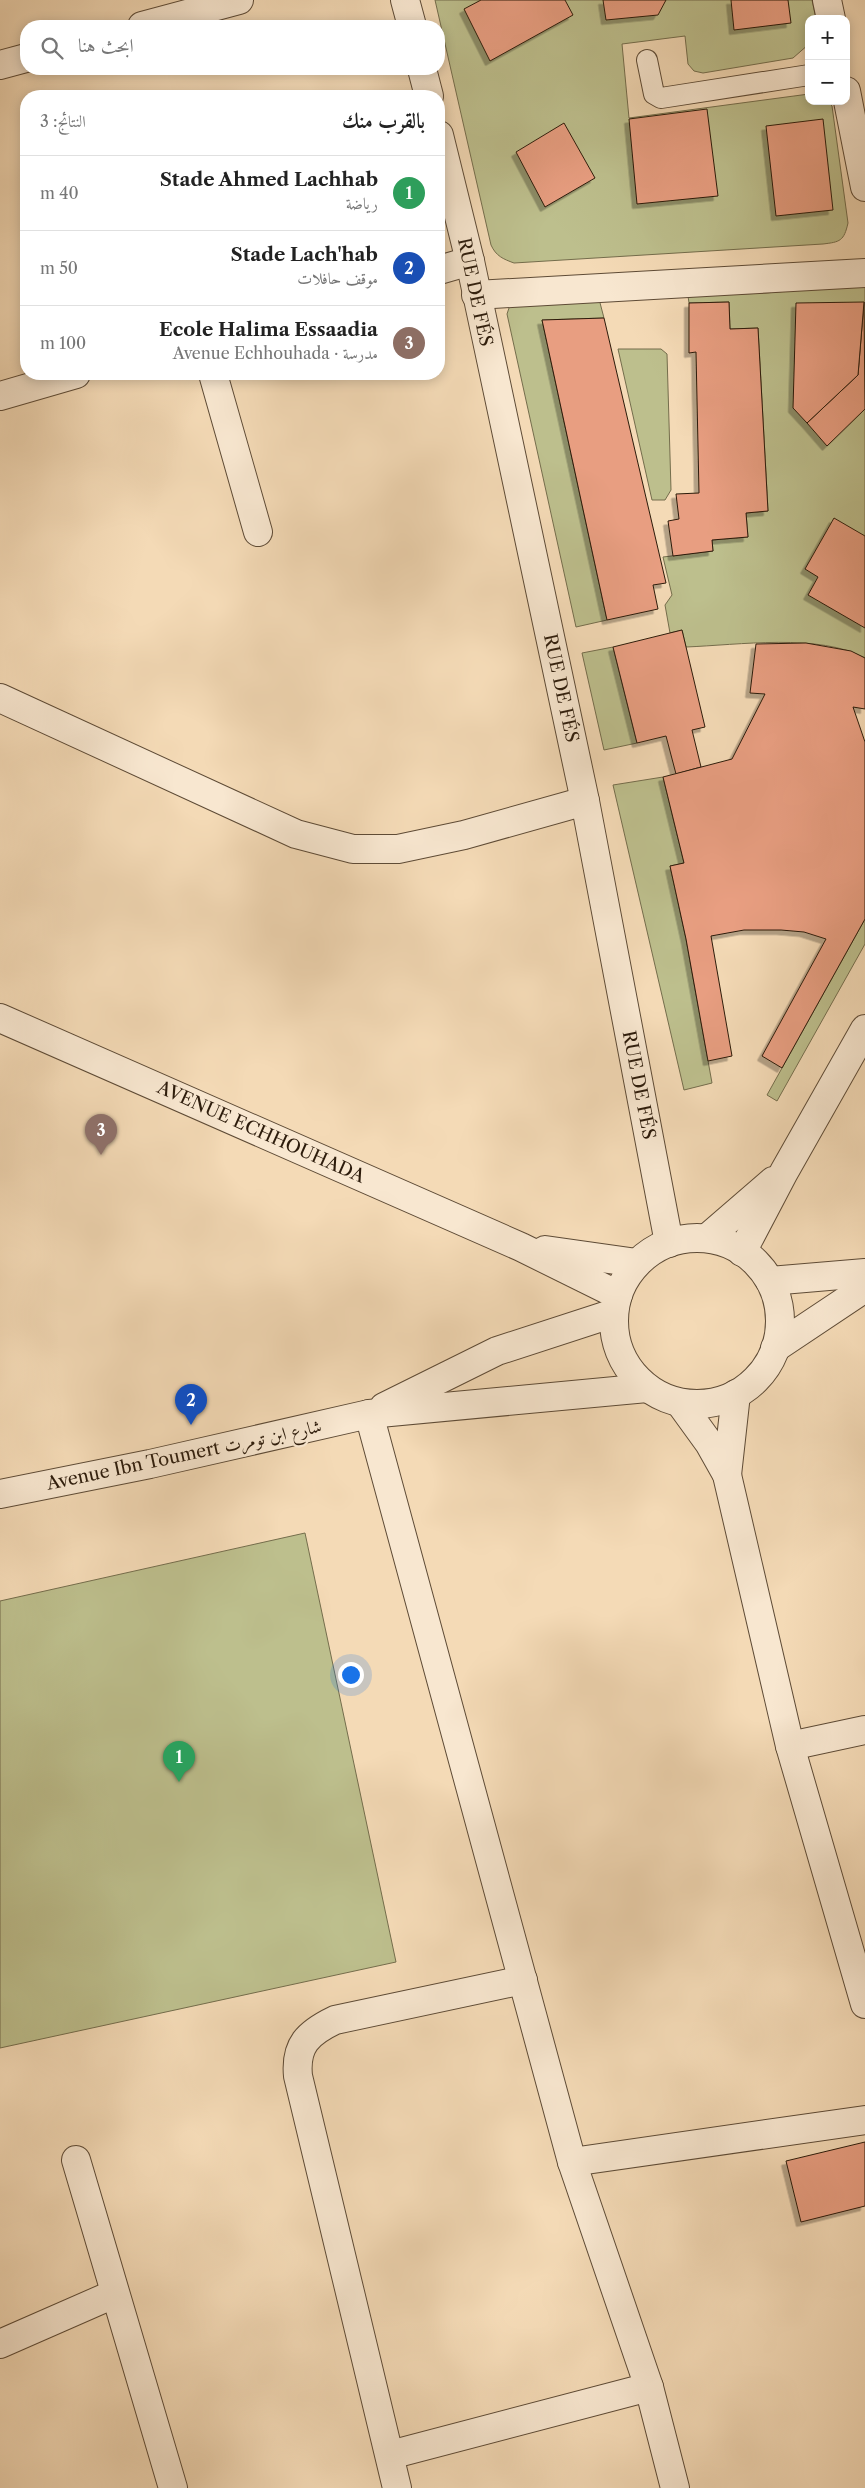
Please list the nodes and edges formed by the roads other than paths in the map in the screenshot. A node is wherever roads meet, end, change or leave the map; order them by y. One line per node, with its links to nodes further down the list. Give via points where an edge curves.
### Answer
1 (239, 0): 5 (street)
2 (405, 0): 6 (street)
3 (828, 0): 4 (street)
4 (830, 15)
5 (164, 20)
6 (410, 20)
7 (20, 60): 9 (street)
8 (647, 60): 11 (lane, via 654,94 661,98)
9 (0, 65)
10 (424, 75): 12 (street)
11 (805, 76)
12 (427, 90)
13 (849, 105): 15 (street)
14 (445, 160): 16 (street, RUE DE FÉS)
15 (865, 187)
16 (470, 261): 17 (street); 19 (street, RUE DE FÉS)
17 (445, 268)
18 (865, 274): 19 (street)
19 (476, 295): 25 (street, RUE DE FÉS)
20 (55, 380): 22 (street)
21 (215, 380): 23 (street)
22 (0, 396)
23 (258, 532)
24 (0, 698): 25 (street, via 296,834 353,848 398,849 464,835)
25 (585, 801): 30 (street, RUE DE FÉS)
26 (0, 1018): 31 (street, AVENUE ECHHOUHADA)
27 (865, 1029): 28 (street)
28 (784, 1172): 29 (street); 32 (street)
29 (707, 1238): 30 (street); 32 (street)
30 (669, 1243): 33 (street)
31 (521, 1246): 33 (street, AVENUE ECHHOUHADA); 37 (street, AVENUE ECHHOUHADA)
32 (742, 1252): 35 (street)
33 (637, 1263): 37 (street, via 626,1278)
34 (865, 1273): 35 (street)
35 (770, 1281): 38 (street, via 780,1314)
36 (865, 1288): 38 (street)
37 (616, 1304): 39 (street, via 614,1332 619,1351 627,1368); 42 (street, Avenue Ibn Toumert شارع ابن تومرت, via 497,1351)
38 (775, 1348): 40 (street, via 758,1377)
39 (647, 1388): 41 (street); 42 (street, Avenue Ibn Toumert شارع ابن تومرت)
40 (736, 1394): 41 (street, via 708,1404); 43 (street)
41 (680, 1403): 43 (street)
42 (369, 1414): 44 (street, Avenue Ibn Toumert شارع ابن تومرت); 47 (street)
43 (727, 1475): 46 (street)
44 (0, 1494)
45 (865, 1730): 46 (street)
46 (790, 1746): 48 (street)
47 (523, 1980): 51 (street); 55 (street, via 335,2020 314,2031 297,2059)
48 (865, 2004)
49 (865, 2120): 51 (street)
50 (76, 2160): 52 (street)
51 (572, 2162): 54 (street)
52 (114, 2294): 53 (street); 56 (street)
53 (0, 2344)
54 (649, 2387): 55 (street); 58 (street)
55 (390, 2455): 57 (street)
56 (173, 2488)
57 (398, 2488)
58 (675, 2488)

